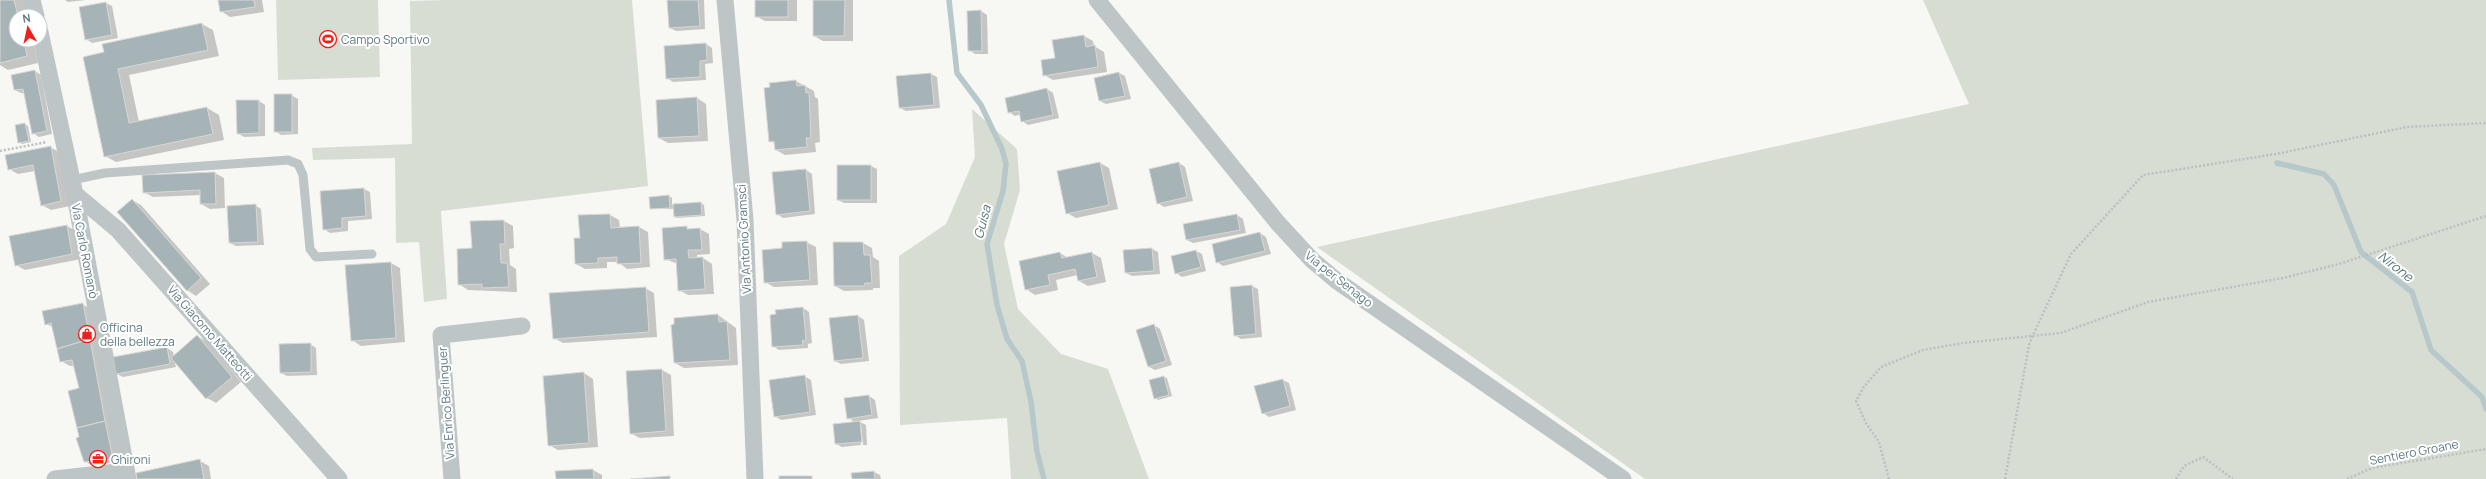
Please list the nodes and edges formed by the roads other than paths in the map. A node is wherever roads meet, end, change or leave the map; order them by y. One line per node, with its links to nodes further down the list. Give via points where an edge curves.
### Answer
1 (725, 0): 11 (street, Via Antonio Gramsci, via 745,220)
2 (1097, 0): 12 (street, Via per Senago, via 1254,196 1312,260 1338,281)
3 (44, 48): 4 (street, Via Carlo Romanò)
4 (74, 187): 5 (lane, via 105,173 288,160 298,164 303,175 310,249 316,257); 7 (street, Via Carlo Romanò); 9 (street, Via Giacomo Matteotti, via 118,230)
5 (372, 254)
6 (522, 326): 10 (street, Via Enrico Berlinguer, via 441,335)
7 (127, 475): 8 (street)
8 (56, 479)
9 (339, 479)
10 (452, 479)
11 (755, 479)
12 (1623, 479)

